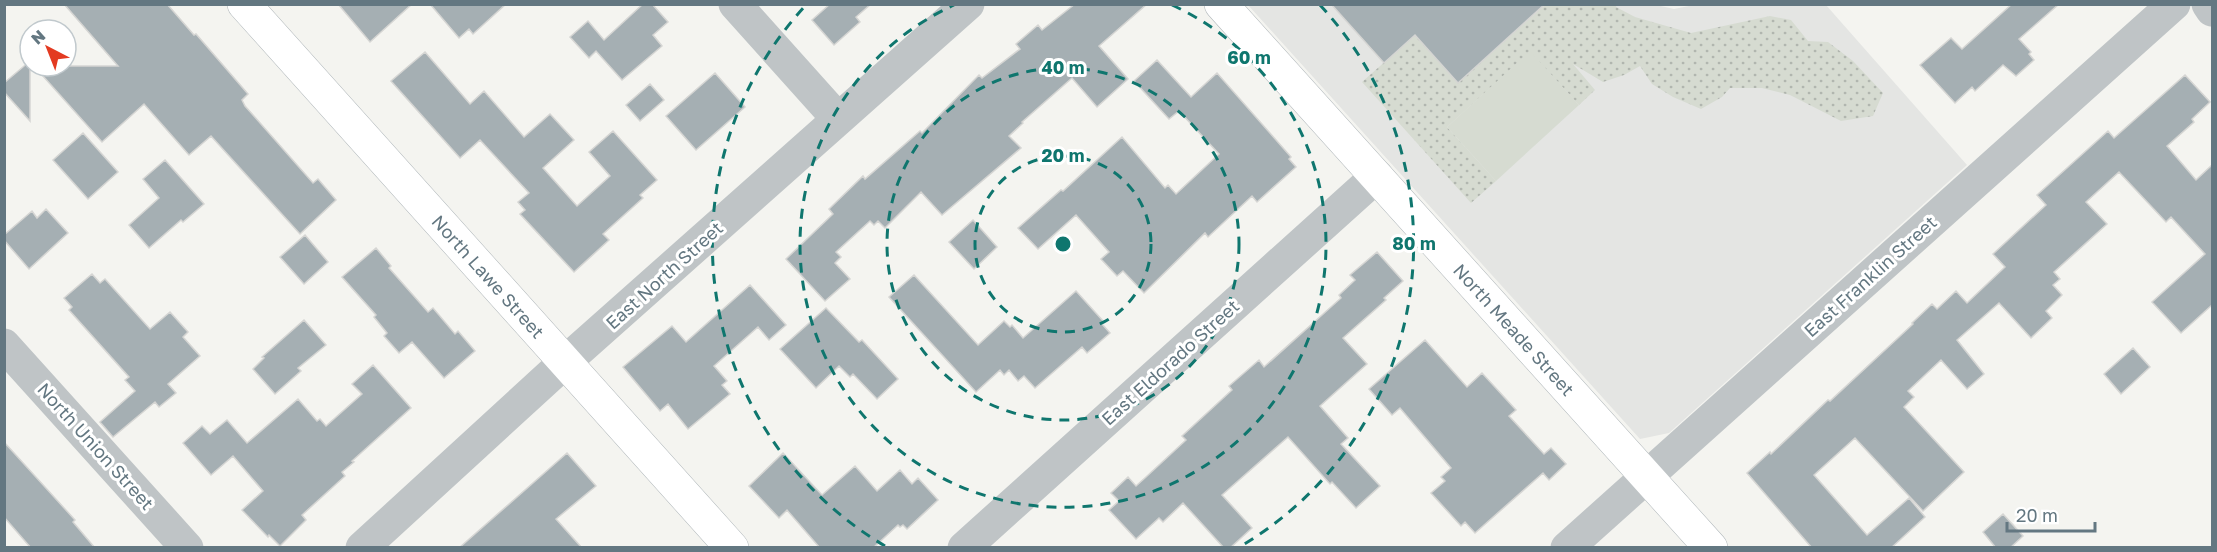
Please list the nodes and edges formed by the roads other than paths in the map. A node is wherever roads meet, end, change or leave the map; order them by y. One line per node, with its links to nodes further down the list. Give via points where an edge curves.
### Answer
1 (244, 4): 11 (street, North Lawe Street)
2 (735, 4): 8 (street)
3 (968, 4): 8 (street, East North Street)
4 (1221, 4): 9 (street, North Meade Street)
5 (2174, 4): 12 (street, East Franklin Street)
6 (2208, 4): 7 (street)
7 (2212, 10)
8 (838, 119): 11 (street, East North Street)
9 (1377, 176): 12 (street, North Meade Street); 16 (street, East Eldorado Street)
10 (4, 345): 13 (street, North Union Street)
11 (565, 362): 14 (street, East North Street); 15 (street, North Lawe Street)
12 (1646, 476): 17 (street, East Franklin Street); 18 (street, North Meade Street)
13 (187, 548)
14 (362, 548)
15 (732, 548)
16 (964, 548)
17 (1567, 548)
18 (1711, 548)

